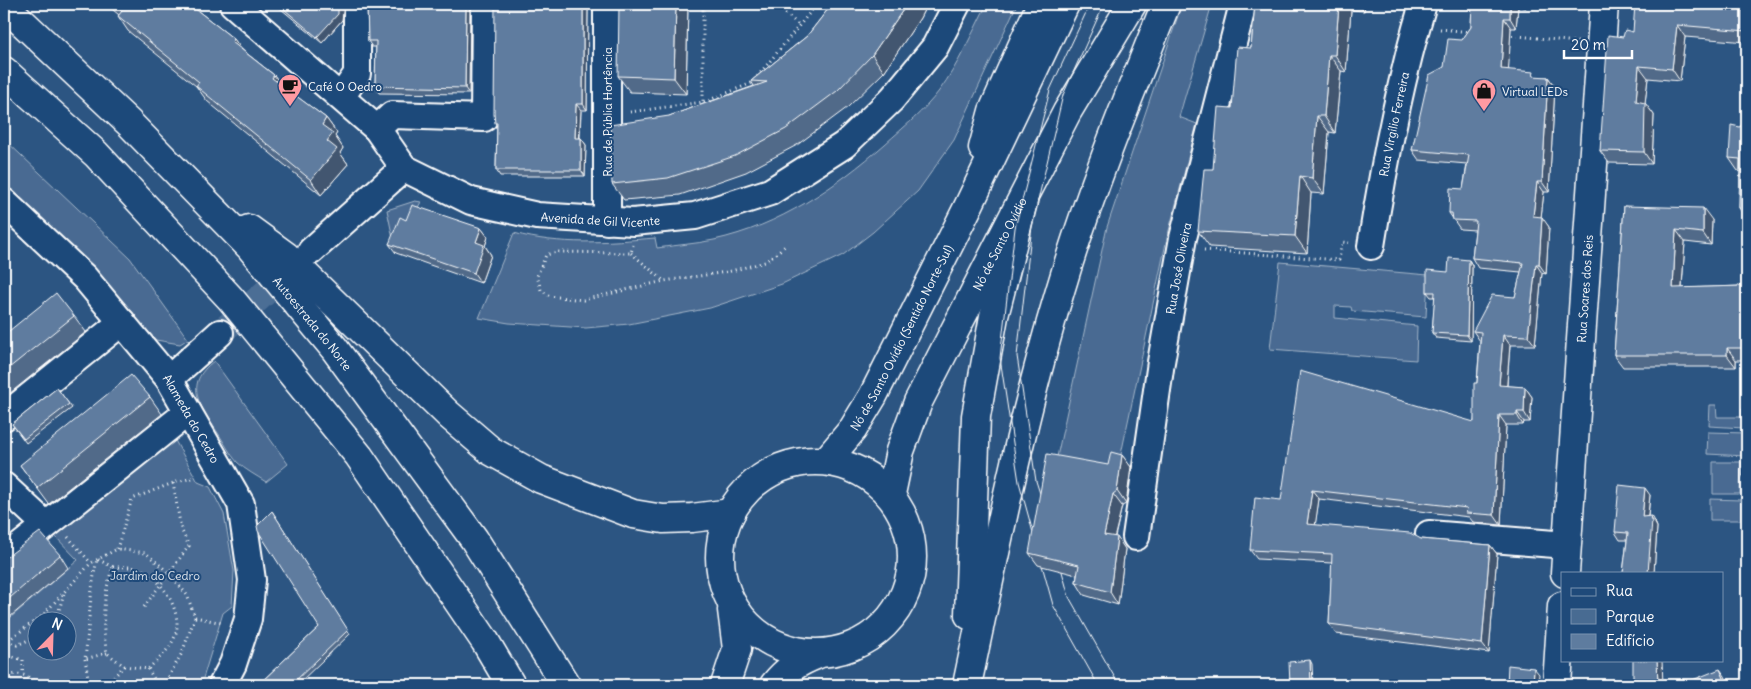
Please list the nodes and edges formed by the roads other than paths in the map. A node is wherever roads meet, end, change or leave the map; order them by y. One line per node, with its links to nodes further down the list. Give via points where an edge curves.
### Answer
1 (233, 4): 16 (street, Avenida de Gil Vicente)
2 (357, 4): 16 (street, via 357,74)
3 (485, 4): 18 (street, via 484,118 392,115)
4 (607, 4): 24 (street, Rua de Públia Hortência)
5 (957, 4): 24 (street, Avenida de Gil Vicente, via 935,47 892,100 844,145 770,192 695,216)
6 (1041, 4): 23 (main road, via 993,111)
7 (1065, 4): 23 (main road)
8 (1132, 4): 17 (main road, Nó de Santo Ovídio)
9 (1152, 4): 17 (main road, via 1141,23)
10 (1166, 4): 50 (main road, via 1116,128 1060,290 1025,415)
11 (1243, 4): 38 (street, Rua José Oliveira, via 1181,248)
12 (1604, 4): 39 (main road, Rua Soares dos Reis)
13 (4, 6): 20 (main road, Autoestrada do Norte)
14 (1420, 15): 25 (street, Rua Virgílio Ferreira, via 1387,145)
15 (4, 71): 46 (main road, via 96,154 231,299 359,456 485,641)
16 (341, 96): 18 (street, Avenida de Gil Vicente)
17 (1067, 112): 22 (main road, Nó de Santo Ovídio)
18 (377, 129): 19 (street, Avenida de Gil Vicente)
19 (404, 168): 24 (street, Avenida de Gil Vicente, via 471,201 538,216); 26 (street)
20 (183, 178): 35 (main road, via 286,256 449,415 492,451 541,479 633,514 663,519); 47 (main road, Autoestrada do Norte, via 251,248 334,348 474,539)
21 (4, 202): 27 (street, Alameda do Cedro, via 85,278)
22 (1023, 202): 34 (main road, Nó de Santo Ovídio, via 918,402 900,451); 50 (main road, via 994,316 976,416)
23 (968, 209): 32 (main road, Nó de Santo Ovídio (Sentido Norte-Sul), via 873,396 853,429)
24 (608, 221)
25 (1371, 246)
26 (311, 252)
27 (122, 322): 29 (street, Alameda do Cedro); 31 (street)
28 (220, 333): 29 (street)
29 (169, 379): 30 (street, Alameda do Cedro)
30 (188, 412): 36 (street); 45 (street, Alameda do Cedro, via 241,504 252,580 248,619 233,664)
31 (4, 417)
32 (827, 460): 34 (main road, via 856,470); 35 (main road, via 801,462 771,473 744,494)
33 (4, 486): 36 (street)
34 (891, 494): 44 (main road, via 906,520 912,546 904,592 891,616 867,639 851,647)
35 (731, 513): 42 (main road, via 721,559 722,582)
36 (49, 523): 40 (street)
37 (1429, 534): 39 (street)
38 (1136, 537)
39 (1566, 545): 41 (main road, Rua Soares dos Reis)
40 (4, 559)
41 (1565, 572)
42 (732, 610): 44 (main road, via 750,630 768,642 792,651); 48 (main road, via 737,649)
43 (1561, 622): 51 (main road)
44 (816, 654): 49 (main road, via 784,672)
45 (222, 685)
46 (510, 685)
47 (566, 685)
48 (725, 685)
49 (774, 685)
50 (966, 685)
51 (1557, 685)

